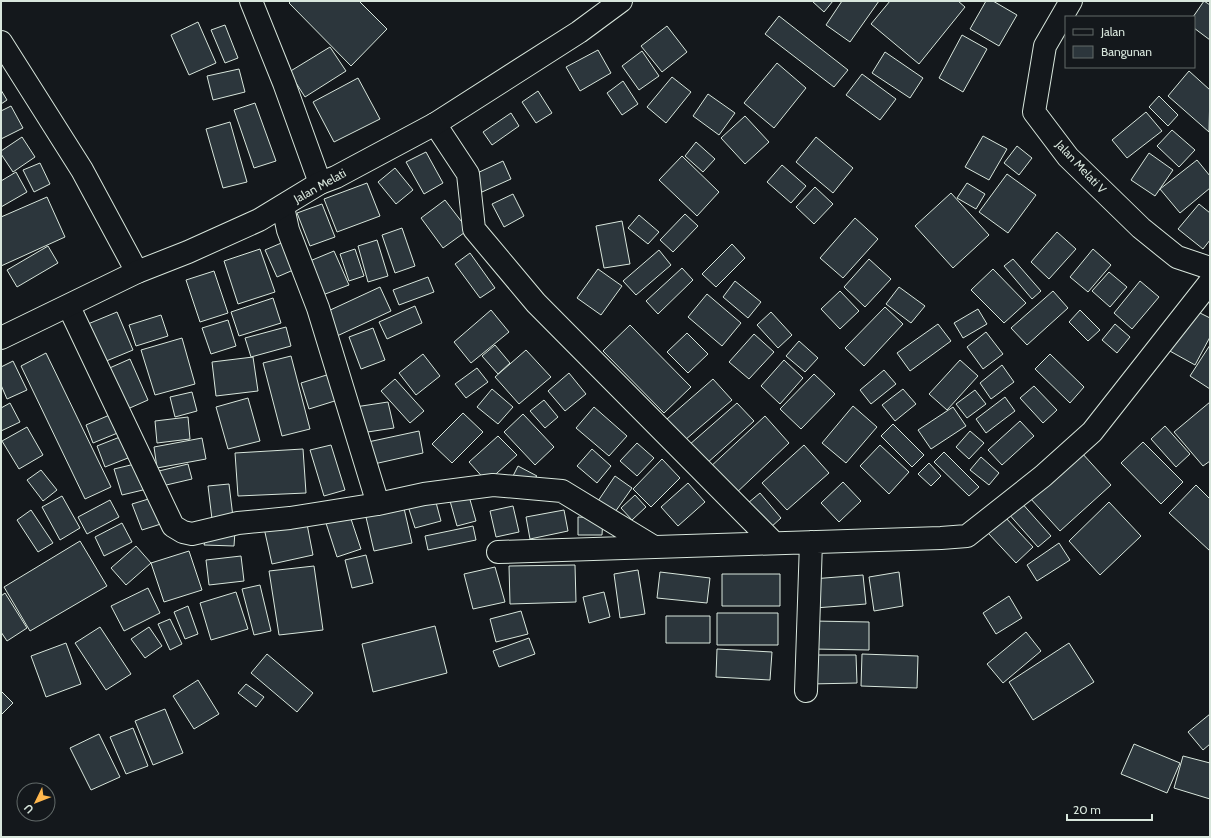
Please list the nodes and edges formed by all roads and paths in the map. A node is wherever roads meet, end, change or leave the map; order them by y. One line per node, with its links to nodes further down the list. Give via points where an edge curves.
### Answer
1 (251, 1): 6 (street)
2 (621, 1): 5 (street, Jalan Melati, via 579,32)
3 (1071, 1): 8 (street, Jalan Melati V, via 1045,46 1034,112 1068,157 1141,228 1177,257)
4 (1, 42): 9 (street, via 82,170)
5 (435, 124): 6 (street, Jalan Melati); 15 (street, via 468,174 474,229 536,303)
6 (320, 183): 7 (street, Jalan Melati)
7 (283, 207): 9 (street, Jalan Melati, via 188,252); 13 (street, via 288,230 318,308)
8 (1210, 268)
9 (137, 272): 11 (street, Jalan Melati)
10 (1210, 282): 14 (street, via 1092,432 1043,476 967,536)
11 (69, 307): 12 (street, Jalan Melati); 13 (street, via 173,526 192,534 238,523 290,518)
12 (1, 338)
13 (378, 504): 16 (street, via 424,494 493,485 562,491)
14 (811, 542): 15 (street); 18 (street)
15 (774, 543): 16 (street)
16 (654, 547): 17 (street)
17 (498, 552)
18 (806, 691)

